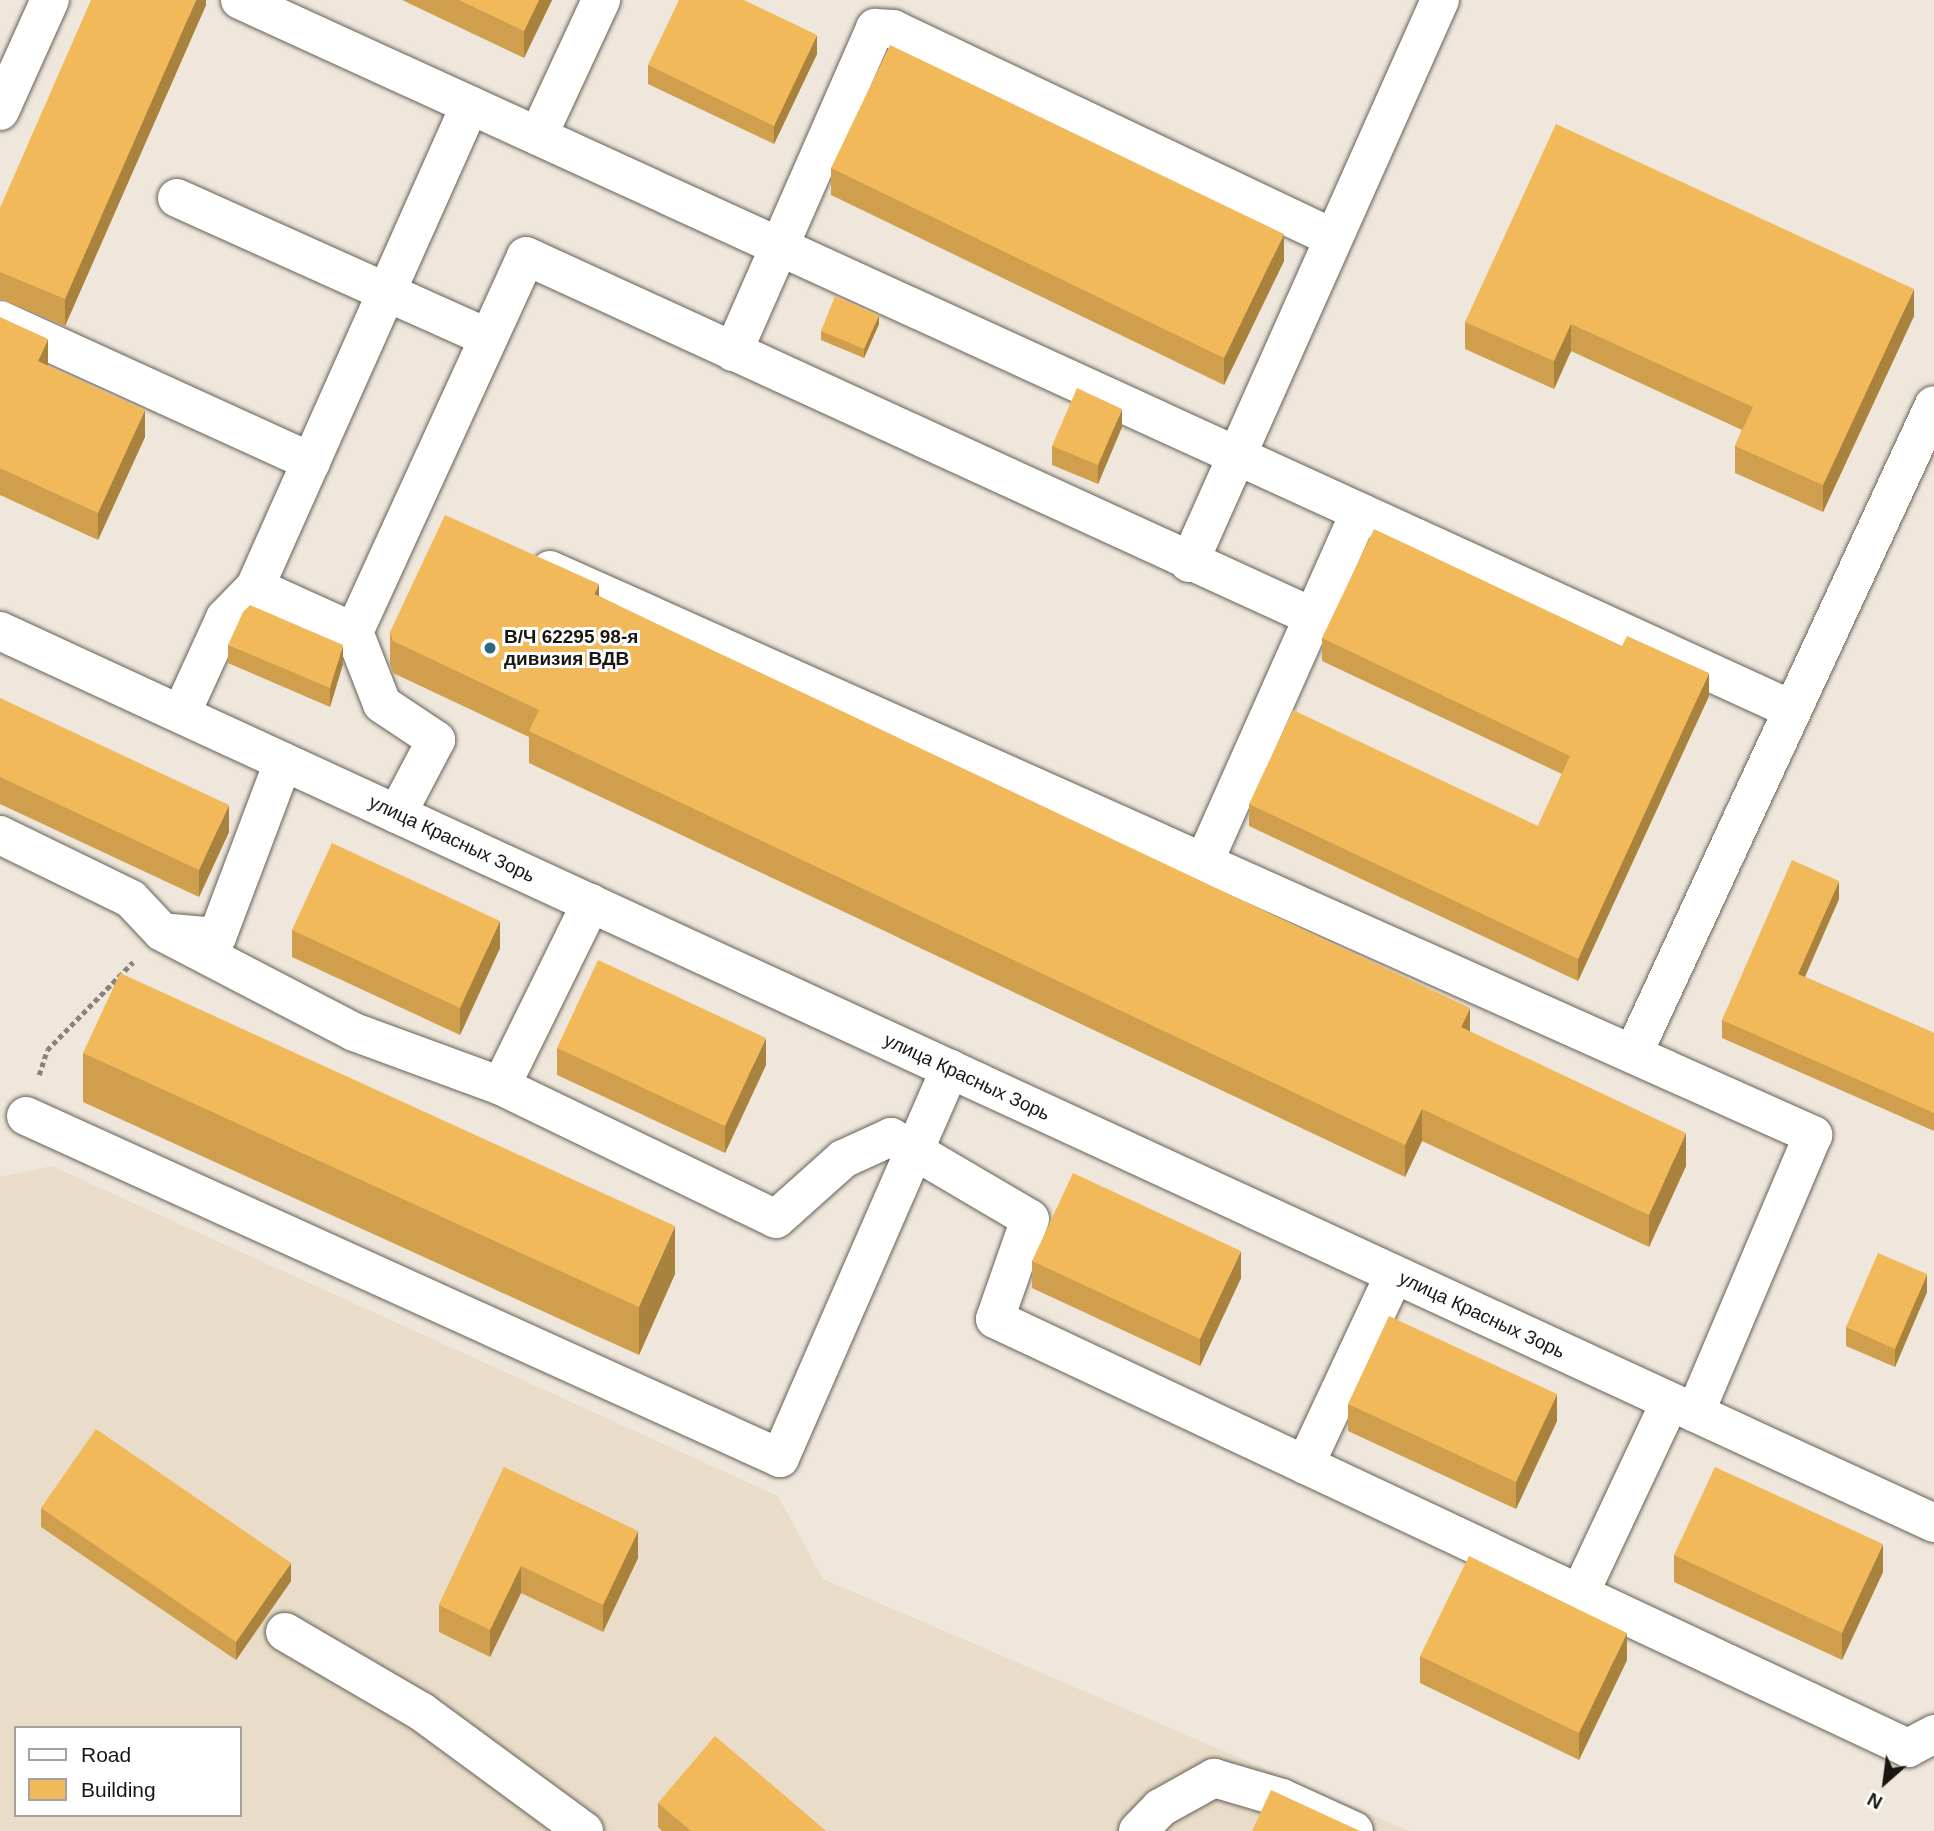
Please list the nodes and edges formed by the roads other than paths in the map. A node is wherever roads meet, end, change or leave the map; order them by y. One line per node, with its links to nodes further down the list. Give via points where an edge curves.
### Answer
1 (50, 0): 6 (street)
2 (240, 0): 5 (street)
3 (601, 0): 7 (street)
4 (1440, 0): 9 (street)
5 (470, 105): 7 (street); 11 (street)
6 (0, 111)
7 (538, 136): 10 (street)
8 (177, 198): 11 (street)
9 (1333, 238): 10 (street, via 893,29 875,28); 16 (street)
10 (779, 246): 14 (street); 16 (street)
11 (386, 294): 13 (street); 17 (street)
12 (0, 320): 17 (street)
13 (488, 338): 14 (street, via 526,256); 18 (street)
14 (733, 352): 22 (street)
15 (1934, 405): 27 (street)
16 (1236, 455): 19 (street); 22 (street)
17 (311, 462): 23 (street)
18 (411, 508): 20 (street); 26 (street)
19 (1360, 512): 24 (street); 27 (street)
20 (448, 524)
21 (511, 552): 32 (street)
22 (1189, 563): 24 (street)
23 (255, 587): 26 (street); 28 (street, via 225,618)
24 (1313, 617): 32 (street)
25 (0, 631): 28 (street, улица Красных Зорь)
26 (354, 632): 30 (street, via 382,704 436,740)
27 (1791, 709): 35 (street)
28 (181, 714): 29 (street, улица Красных Зорь)
29 (283, 762): 30 (street, улица Красных Зорь); 34 (street, via 217,937)
30 (397, 814): 33 (street, улица Красных Зорь)
31 (0, 835): 34 (street, via 131,899)
32 (1204, 862): 35 (street)
33 (591, 903): 36 (street, улица Красных Зорь); 37 (street)
34 (162, 932): 37 (street, via 354,1032)
35 (1633, 1054): 41 (street, via 1813,1135)
36 (950, 1069): 39 (street); 40 (street, улица Красных Зорь)
37 (501, 1086): 39 (street, via 776,1219 843,1159 891,1137)
38 (26, 1116): 39 (street, via 779,1458)
39 (915, 1149): 42 (street, via 1030,1219 995,1319)
40 (1394, 1275): 41 (street, улица Красных Зорь); 42 (street)
41 (1682, 1407): 43 (street, улица Красных Зорь); 44 (street)
42 (1305, 1465): 44 (street)
43 (1934, 1523)
44 (1580, 1593): 46 (street, via 1908,1748)
45 (285, 1632): 47 (street, via 422,1712)
46 (1934, 1734)
47 (584, 1831)
48 (1138, 1831): 49 (street, via 1160,1808 1214,1778 1282,1798)
49 (1354, 1831)

